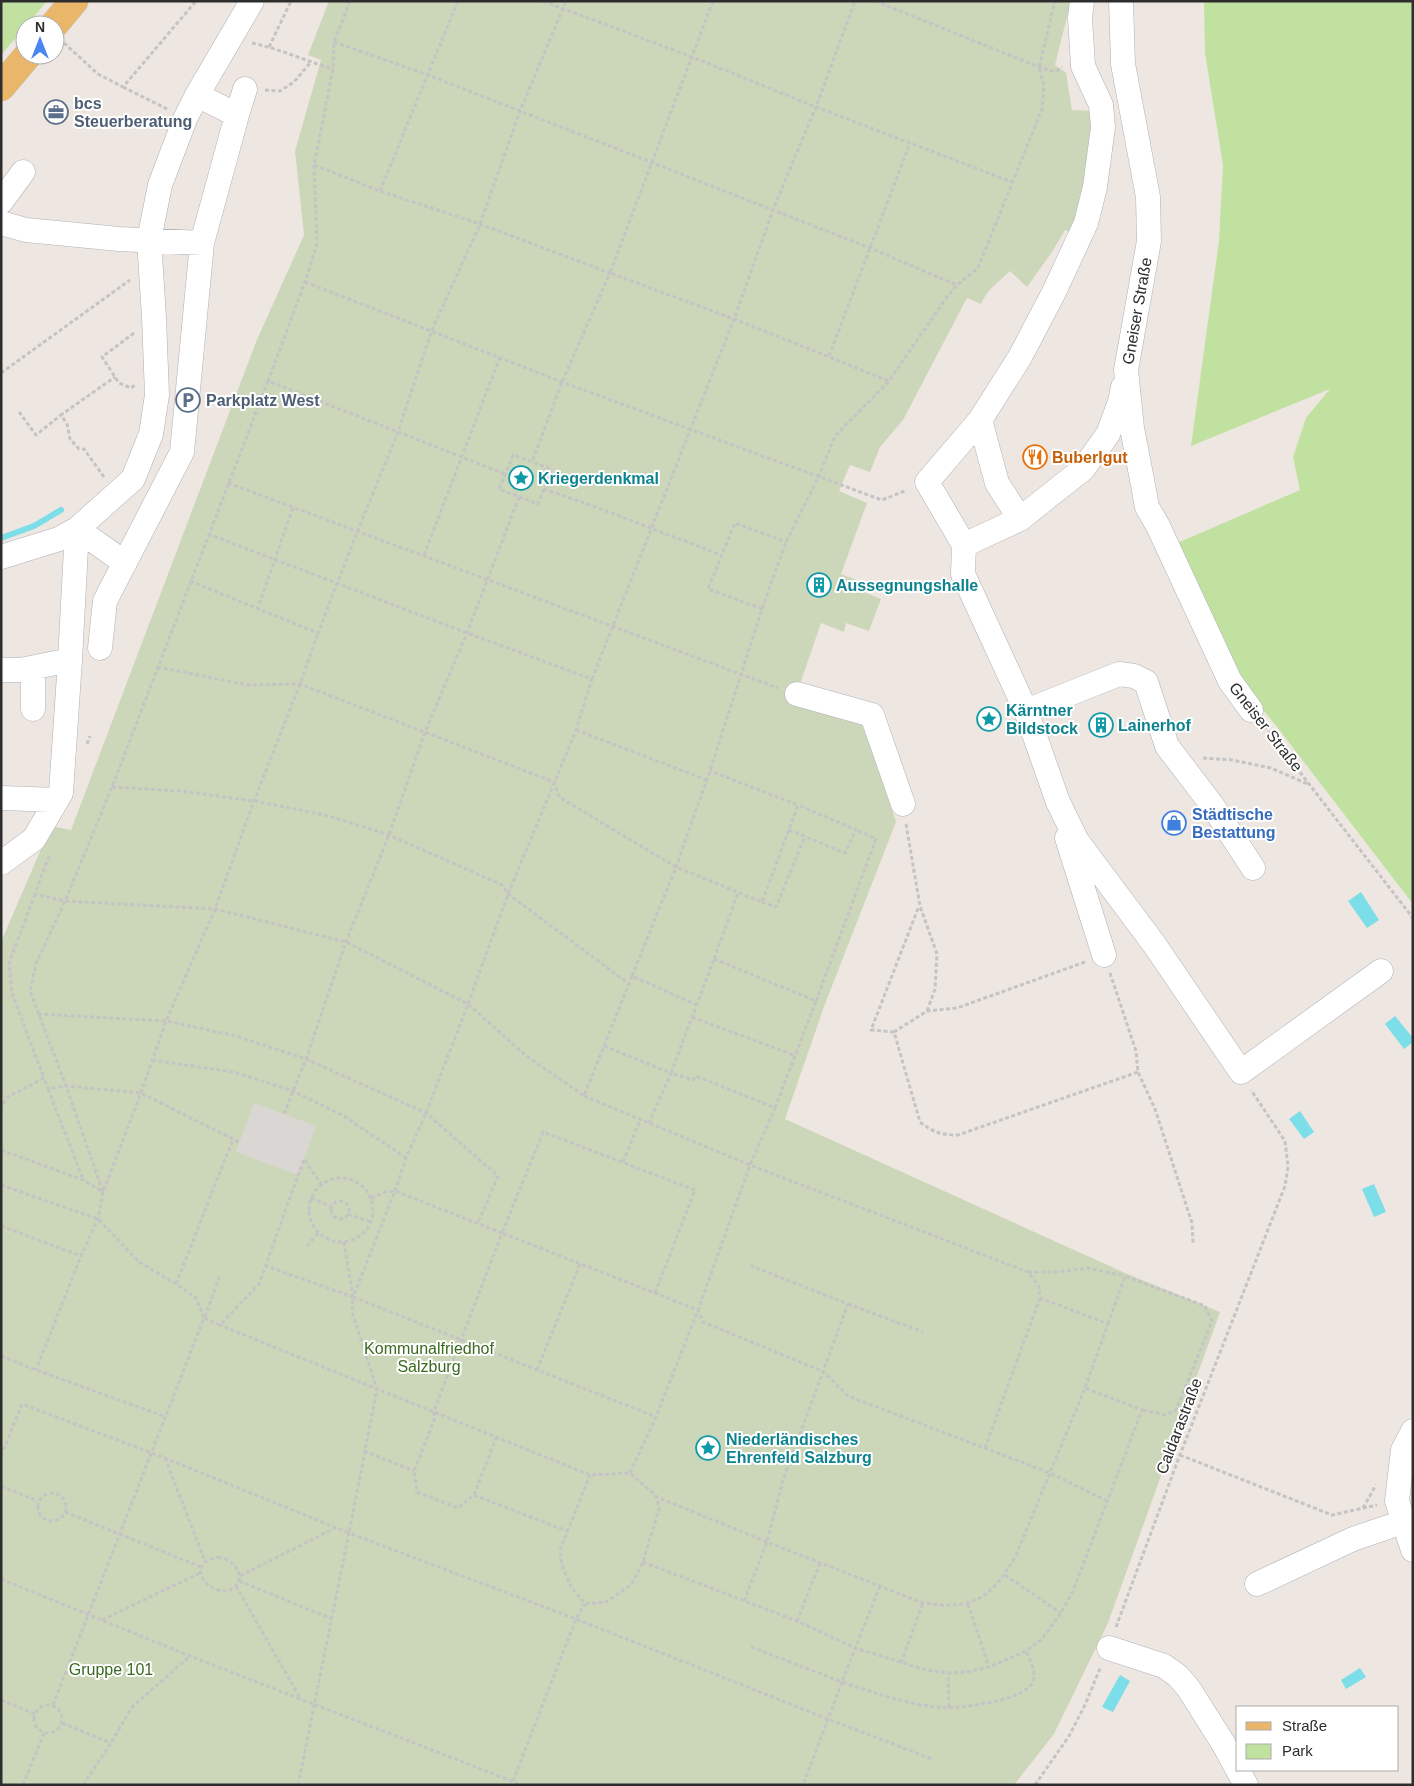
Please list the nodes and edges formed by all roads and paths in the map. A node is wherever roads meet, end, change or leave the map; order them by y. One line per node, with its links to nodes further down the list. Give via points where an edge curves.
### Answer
1 (74, 1): 16 (main road)
2 (196, 1): 28 (path)
3 (252, 1): 17 (street)
4 (290, 1): 20 (path)
5 (350, 1): 19 (path)
6 (458, 1): 26 (path)
7 (543, 1): 15 (path)
8 (566, 1): 15 (path)
9 (713, 1): 21 (path)
10 (855, 1): 31 (path)
11 (875, 1): 24 (path)
12 (1055, 1): 24 (path)
13 (1082, 1): 66 (street, via 1083,66 1103,116 1093,196 1086,223 1054,292 1020,357)
14 (1121, 1): 58 (street, Gneiser Straße, via 1123,64 1148,197 1149,242)
15 (563, 9): 21 (path); 32 (path)
16 (65, 20)
17 (229, 38): 20 (path); 30 (street)
18 (65, 41): 28 (path, via 98,74)
19 (334, 42): 25 (path); 26 (path)
20 (268, 46): 22 (path)
21 (692, 57): 31 (path); 36 (path)
22 (310, 63): 25 (path); 29 (path, via 294,82 280,91)
23 (20, 65): 27 (main road)
24 (1039, 67): 39 (path, via 1044,86 1042,109)
25 (333, 69): 37 (path)
26 (428, 75): 32 (path); 40 (path)
27 (1, 87)
28 (123, 87): 34 (path)
29 (244, 89): 33 (street)
30 (197, 95): 33 (street); 34 (street)
31 (816, 107): 35 (path); 42 (path)
32 (520, 111): 36 (path); 44 (path)
33 (237, 115): 46 (street)
34 (186, 118): 45 (street, via 160,185)
35 (910, 143): 39 (path); 47 (path)
36 (652, 162): 42 (path); 48 (path)
37 (314, 166): 40 (path); 50 (path, via 317,244)
38 (23, 172): 41 (street)
39 (1012, 182): 51 (path, via 978,268)
40 (380, 191): 44 (path)
41 (1, 202)
42 (773, 210): 47 (path); 53 (path)
43 (1, 223): 45 (street, via 26,230)
44 (480, 224): 48 (path); 54 (path)
45 (149, 240): 46 (street); 52 (street)
46 (202, 243): 76 (street, via 182,452)
47 (870, 248): 51 (path); 55 (path)
48 (610, 272): 53 (path); 63 (path)
49 (137, 274): 59 (path)
50 (305, 282): 54 (path); 61 (path)
51 (957, 285): 62 (path)
52 (154, 317): 57 (street); 60 (path, via 102,357)
53 (734, 319): 55 (path); 67 (path)
54 (432, 330): 56 (path); 68 (path)
55 (829, 356): 62 (path)
56 (500, 357): 63 (path); 69 (path)
57 (156, 370): 60 (path, via 131,388); 71 (street, via 151,434)
58 (1126, 370): 81 (street, via 1120,402 1108,434 1083,469); 111 (street, Gneiser Straße, via 1132,428 1147,507 1230,680)
59 (1, 373)
60 (115, 377): 65 (path)
61 (268, 381): 68 (path); 75 (path)
62 (889, 381): 73 (path, via 835,436)
63 (562, 382): 67 (path); 70 (path)
64 (19, 412): 65 (path, via 36,435)
65 (61, 415): 78 (path, via 70,439 84,449)
66 (980, 420): 74 (street); 81 (street, via 997,483)
67 (690, 428): 73 (path); 83 (path)
68 (398, 432): 69 (path); 84 (path)
69 (463, 458): 72 (path); 88 (path)
70 (532, 462): 72 (path, via 513,454); 77 (path, via 551,469)
71 (139, 464): 76 (street); 78 (street, via 133,479)
72 (505, 474): 79 (path, via 500,489)
73 (818, 478): 74 (path, via 882,500); 86 (path)
74 (927, 482): 87 (street)
75 (228, 483): 80 (path); 85 (path)
76 (164, 488): 92 (street)
77 (544, 489): 79 (path, via 538,504); 83 (path)
78 (116, 494): 82 (street)
79 (519, 496): 93 (path)
80 (294, 508): 84 (path); 91 (path)
81 (1020, 519): 87 (street)
82 (77, 529): 90 (street, via 58,540); 92 (street); 102 (street)
83 (651, 529): 89 (path); 98 (path)
84 (358, 530): 88 (path); 95 (path)
85 (208, 534): 91 (path); 94 (path)
86 (786, 542): 89 (path, via 735,523); 96 (path)
87 (964, 545): 112 (street, via 963,574)
88 (424, 555): 93 (path)
89 (721, 555): 96 (path, via 708,589)
90 (1, 557)
91 (276, 559): 95 (path); 97 (path)
92 (125, 563): 101 (street, via 105,601)
93 (487, 580): 98 (path); 100 (path)
94 (190, 581): 97 (path); 103 (path)
95 (338, 582): 99 (path); 100 (path)
96 (762, 609): 106 (path)
97 (257, 610): 99 (path)
98 (613, 627): 106 (path); 107 (path)
99 (318, 633): 108 (path)
100 (467, 633): 107 (path); 114 (path)
101 (100, 648)
102 (70, 660): 104 (street); 123 (street, via 60,793)
103 (157, 667): 108 (path, via 248,685); 121 (path)
104 (33, 668): 105 (street); 110 (street)
105 (1, 670)
106 (742, 675): 109 (path); 117 (path)
107 (592, 679): 113 (path)
108 (300, 684): 114 (path); 124 (path)
109 (797, 694): 125 (street, via 872,715)
110 (33, 709)
111 (1251, 710): 120 (path, Gneiser Straße)
112 (1026, 711): 115 (street, via 1119,674 1134,676 1146,682); 116 (street)
113 (576, 730): 118 (path); 119 (path)
114 (425, 732): 119 (path); 129 (path)
115 (1167, 746): 120 (path, Gneiser Straße, via 1188,757 1232,760 1270,768); 133 (street, via 1212,805)
116 (1044, 764): 143 (street); 161 (street, via 1077,841 1154,944)
117 (710, 771): 118 (path); 126 (path)
118 (707, 780): 132 (path)
119 (554, 782): 132 (path, via 559,797); 136 (path)
120 (1311, 785): 141 (path, Gneiser Straße)
121 (112, 787): 124 (path, via 181,791); 137 (path)
122 (3, 798): 123 (street)
123 (56, 800): 131 (street, via 34,839)
124 (254, 801): 129 (path, via 325,815); 140 (path)
125 (903, 804): 139 (path)
126 (798, 805): 127 (path); 128 (path)
127 (789, 830): 130 (path); 138 (path)
128 (856, 830): 130 (path, via 845,853); 148 (path, via 876,839)
129 (390, 834): 136 (path, via 502,885); 142 (path)
130 (805, 836): 138 (path, via 776,907)
131 (1, 863)
132 (676, 867): 134 (path); 146 (path)
133 (1253, 868)
134 (738, 893): 138 (path); 144 (path)
135 (35, 894): 163 (path, via 9,963 12,993)
136 (508, 894): 147 (path); 149 (path)
137 (65, 901): 140 (path); 152 (path, via 36,964 30,991)
138 (762, 902)
139 (920, 906): 151 (path, via 937,954 935,990); 155 (path, via 871,1030)
140 (215, 909): 142 (path); 154 (path)
141 (1413, 918)
142 (346, 942): 149 (path); 158 (path)
143 (1104, 955): 151 (path, via 957,1008); 160 (path, via 1136,1051)
144 (714, 959): 148 (path); 150 (path)
145 (1381, 971): 161 (street)
146 (632, 976): 147 (path); 150 (path)
147 (628, 983): 156 (path)
148 (816, 1001): 157 (path)
149 (468, 1004): 168 (path, via 524,1054); 171 (path)
150 (697, 1005): 153 (path)
151 (927, 1011): 155 (path)
152 (38, 1014): 154 (path); 164 (path)
153 (692, 1016): 157 (path); 162 (path)
154 (166, 1021): 158 (path, via 236,1036); 159 (path)
155 (894, 1032): 160 (path, via 920,1122 943,1135 958,1136)
156 (604, 1046): 162 (path); 168 (path)
157 (796, 1056): 169 (path)
158 (306, 1059): 166 (path); 171 (path)
159 (152, 1060): 166 (path, via 233,1072); 167 (path)
160 (1138, 1072): 197 (path, via 1155,1109 1192,1223)
161 (1241, 1072): 232 (path, Caldarastraße, via 1284,1141 1288,1167 1285,1186)
162 (671, 1073): 169 (path, via 693,1080 696,1076); 174 (path)
163 (44, 1078): 165 (path); 170 (path, via 6,1098)
164 (66, 1086): 165 (path); 167 (path); 185 (path)
165 (48, 1089): 181 (path)
166 (293, 1090): 172 (path); 178 (path, via 344,1116)
167 (141, 1092): 175 (path); 185 (path)
168 (584, 1096): 173 (path)
169 (775, 1108): 180 (path)
170 (1, 1110)
171 (426, 1113): 178 (path); 192 (path, via 498,1176)
172 (284, 1114)
173 (640, 1120): 174 (path); 179 (path)
174 (649, 1123): 180 (path)
175 (233, 1139): 176 (path); 206 (path)
176 (239, 1142)
177 (1, 1150): 181 (path)
178 (406, 1158): 184 (path)
179 (623, 1162): 195 (path, via 543,1132); 207 (path, via 696,1190)
180 (750, 1165): 203 (path); 211 (path)
181 (83, 1180): 185 (path)
182 (1, 1185): 190 (path)
183 (322, 1185): 186 (path); 187 (path, via 341,1178 353,1181); 202 (path, via 304,1159)
184 (395, 1191): 187 (path); 192 (path); 208 (path)
185 (103, 1192): 190 (path)
186 (311, 1198): 188 (path); 194 (path, via 311,1223)
187 (370, 1198): 191 (path, via 373,1210)
188 (332, 1206): 189 (path, via 332,1213 337,1218 343,1219); 189 (path, via 344,1202 349,1208)
189 (348, 1214): 191 (path)
190 (98, 1219): 199 (path); 206 (path, via 139,1262)
191 (370, 1222): 196 (path, via 363,1233)
192 (478, 1223): 195 (path)
193 (1, 1226): 199 (path)
194 (318, 1233): 196 (path, via 328,1240); 198 (path)
195 (502, 1233): 200 (path); 216 (path)
196 (344, 1242): 208 (path)
197 (1193, 1242)
198 (307, 1246)
199 (81, 1256): 218 (path)
200 (580, 1264): 207 (path); 219 (path)
201 (749, 1265): 210 (path)
202 (266, 1266): 208 (path); 214 (path, via 258,1284)
203 (1028, 1272): 205 (path, via 1087,1268); 209 (path, via 1039,1286)
204 (220, 1275): 212 (path)
205 (1125, 1276): 213 (path); 223 (path, via 1205,1306 1212,1320 1176,1410 1165,1415)
206 (176, 1284): 212 (path, via 196,1298)
207 (655, 1293): 211 (path)
208 (353, 1297): 216 (path); 222 (path, via 352,1312)
209 (1040, 1298): 213 (path); 229 (path)
210 (848, 1304): 215 (path); 220 (path)
211 (698, 1310): 220 (path, via 704,1322); 226 (path)
212 (204, 1318): 214 (path); 225 (path)
213 (1108, 1324): 221 (path)
214 (220, 1325): 222 (path)
215 (923, 1332)
216 (462, 1340): 219 (path); 224 (path)
217 (1, 1356): 218 (path)
218 (36, 1370): 225 (path)
219 (537, 1370): 226 (path)
220 (824, 1372): 229 (path, via 848,1396); 250 (path, via 782,1480)
221 (1085, 1388): 223 (path); 236 (path)
222 (377, 1389): 224 (path); 230 (path)
223 (1142, 1410): 243 (path)
224 (434, 1411): 228 (path); 235 (path, via 435,1418)
225 (166, 1417): 231 (path)
226 (656, 1417): 237 (path)
227 (1413, 1431): 245 (street, via 1403,1450)
228 (497, 1436): 238 (path); 240 (path)
229 (985, 1448): 236 (path)
230 (364, 1451): 235 (path); 248 (path)
231 (151, 1453): 233 (path, via 22,1404); 234 (path); 249 (path)
232 (1180, 1455): 245 (path, via 1332,1515); 276 (path, Caldarastraße)
233 (1, 1456)
234 (165, 1458): 246 (path); 252 (path)
235 (414, 1471): 240 (path, via 417,1492 458,1508)
236 (1050, 1473): 243 (path); 257 (path)
237 (630, 1474): 238 (path); 241 (path)
238 (590, 1475): 247 (path)
239 (1, 1486): 242 (path)
240 (474, 1495): 247 (path)
241 (657, 1497): 250 (path); 253 (path, via 659,1509)
242 (38, 1501): 244 (path, via 46,1494 57,1493 65,1501); 244 (path, via 38,1512 46,1520 57,1520)
243 (1107, 1501): 268 (path, via 1073,1591)
244 (65, 1512): 249 (path)
245 (1400, 1512): 251 (street); 261 (street, via 1353,1539)
246 (335, 1528): 248 (path); 258 (path)
247 (567, 1531): 266 (path, via 560,1550 562,1565 571,1587)
248 (349, 1533): 270 (path); 271 (path)
249 (119, 1534): 255 (path); 269 (path)
250 (766, 1542): 254 (path); 264 (path)
251 (1413, 1550)
252 (205, 1561): 255 (path); 258 (path, via 225,1558 238,1569)
253 (643, 1562): 264 (path); 266 (path, via 632,1584 606,1602)
254 (820, 1563): 263 (path); 273 (path)
255 (201, 1567): 256 (path)
256 (200, 1573): 262 (path, via 205,1583 215,1590 229,1590); 272 (path)
257 (1005, 1575): 267 (path, via 989,1592); 268 (path)
258 (240, 1576): 260 (path)
259 (1, 1579): 269 (path)
260 (239, 1581): 262 (path); 271 (path)
261 (1257, 1584)
262 (236, 1586): 283 (path)
263 (880, 1586): 265 (path); 275 (path)
264 (744, 1601): 273 (path)
265 (923, 1603): 267 (path, via 945,1606); 279 (path)
266 (585, 1604): 270 (path)
267 (968, 1604): 280 (path)
268 (1061, 1613): 277 (path, via 1042,1639)
269 (88, 1614): 272 (path); 286 (path)
270 (576, 1618): 289 (path); 296 (path)
271 (332, 1619): 285 (path)
272 (102, 1620): 278 (path)
273 (797, 1621): 275 (path)
274 (751, 1647): 282 (path)
275 (855, 1648): 279 (path); 282 (path)
276 (1109, 1648): 294 (street, via 1164,1666 1178,1676); 302 (path, Caldarastraße, via 1069,1736)
277 (1026, 1651): 280 (path); 287 (path, via 1035,1679 1030,1688 1000,1700)
278 (190, 1656): 283 (path); 292 (path, via 132,1707)
279 (901, 1663): 281 (path)
280 (989, 1667): 281 (path)
281 (948, 1673): 287 (path)
282 (842, 1682): 287 (path, via 888,1698 927,1707); 289 (path)
283 (300, 1698): 285 (path)
284 (1, 1700): 288 (path)
285 (314, 1703): 296 (path); 299 (path)
286 (53, 1705): 288 (path, via 42,1706); 290 (path, via 61,1712)
287 (949, 1708)
288 (35, 1714): 291 (path, via 36,1725)
289 (828, 1719): 293 (path); 301 (path)
290 (62, 1723): 291 (path, via 55,1732); 292 (path)
291 (44, 1732): 297 (path)
292 (111, 1743): 298 (path)
293 (932, 1759)
294 (1236, 1767)
295 (1238, 1771): 303 (street)
296 (513, 1781): 300 (path)
297 (23, 1785)
298 (83, 1785)
299 (298, 1785)
300 (522, 1785)
301 (803, 1785)
302 (1035, 1785)
303 (1246, 1785)

